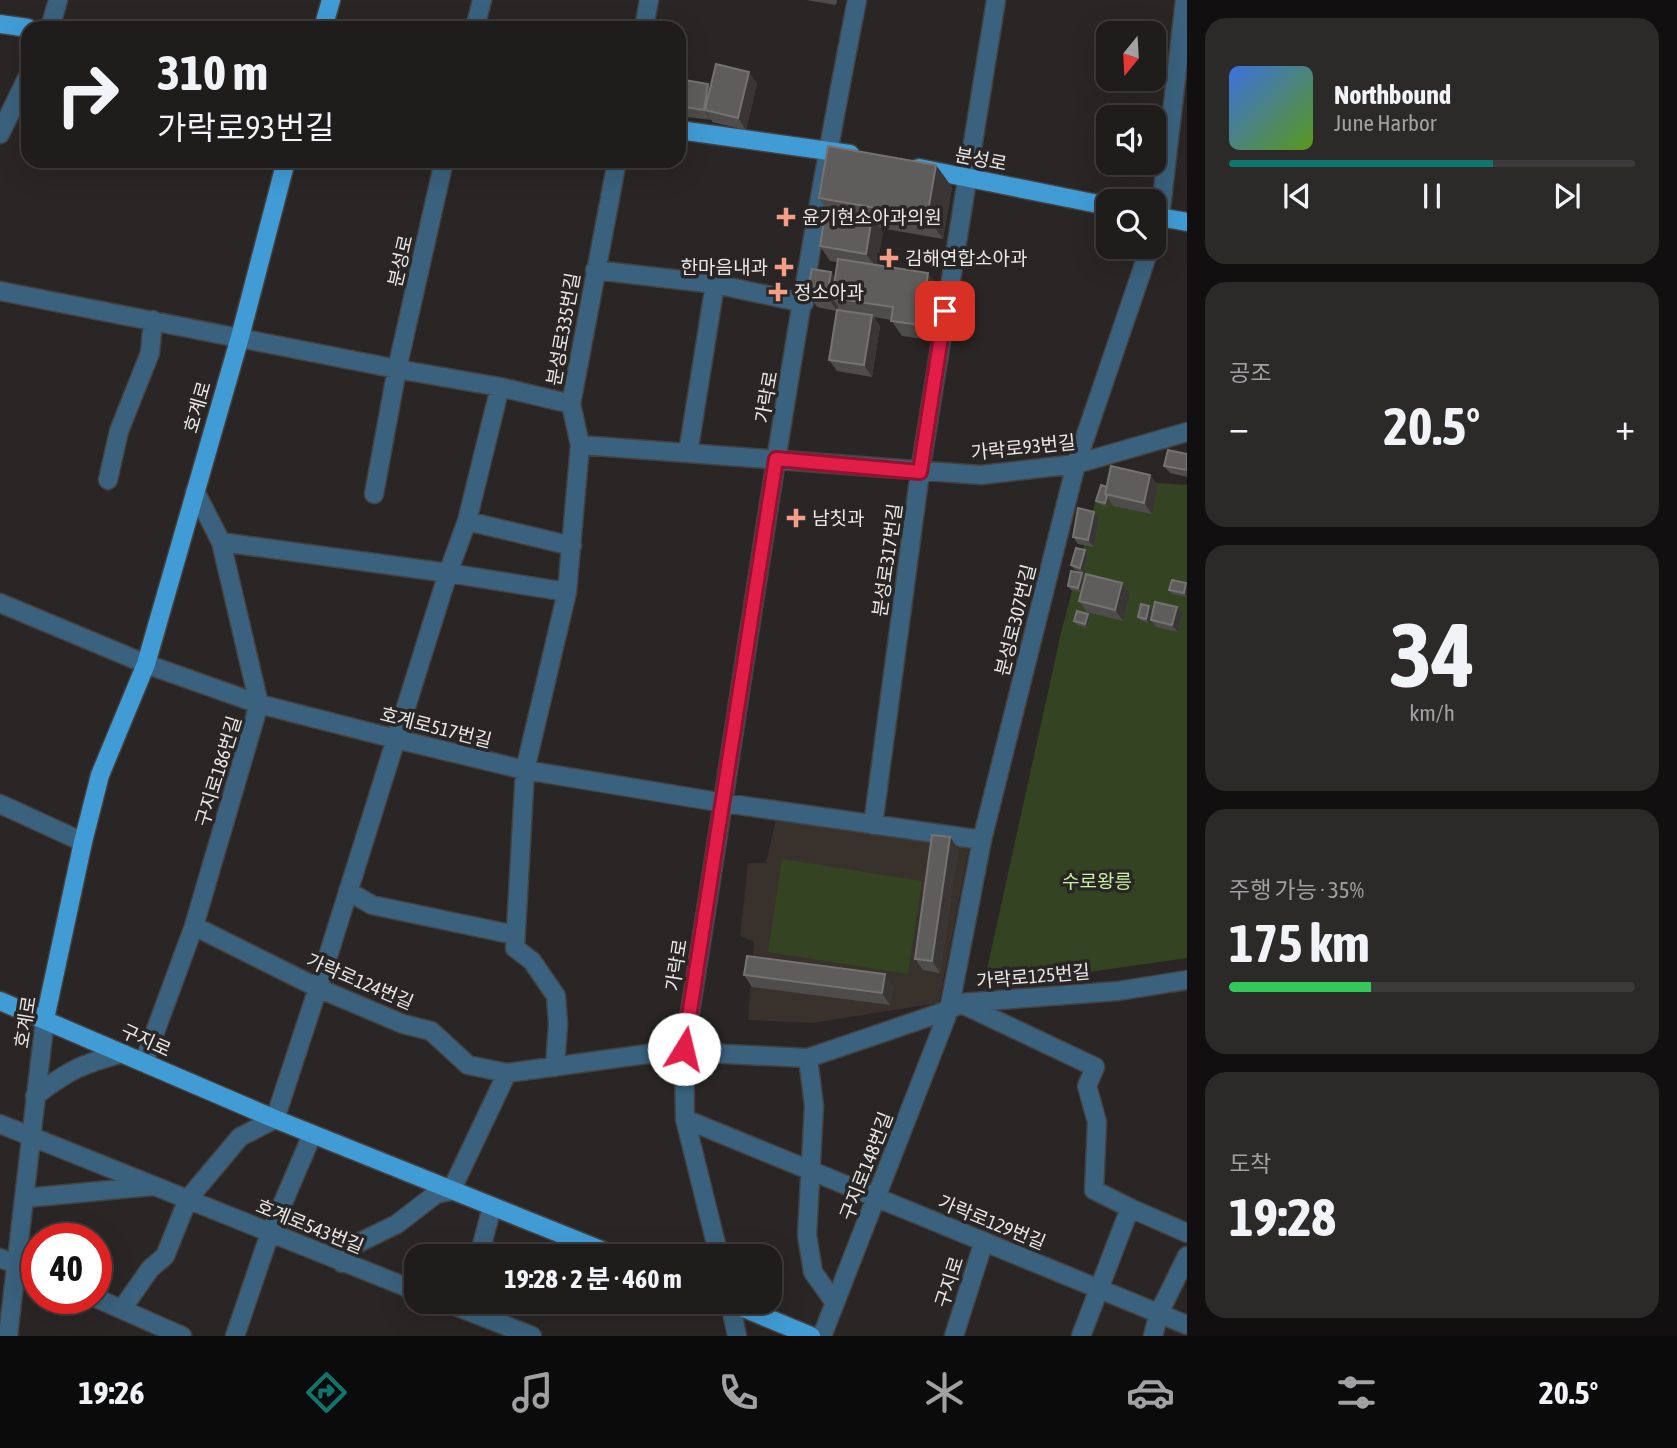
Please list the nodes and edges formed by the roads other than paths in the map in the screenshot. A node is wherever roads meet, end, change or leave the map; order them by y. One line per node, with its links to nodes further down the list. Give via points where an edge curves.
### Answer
1 (58, 0): 8 (street)
2 (482, 0): 10 (street)
3 (649, 0): 11 (street)
4 (857, 0): 17 (street, 가락로)
5 (996, 0): 23 (street, 분성로317번길)
6 (1185, 0): 24 (street)
7 (327, 1): 9 (main road)
8 (52, 21)
9 (323, 21)
10 (477, 21)
11 (645, 21)
12 (0, 24): 13 (main road)
13 (21, 27)
14 (21, 90): 16 (street)
15 (686, 131): 17 (main road)
16 (0, 134)
17 (827, 150): 18 (main road); 32 (street, 가락로)
18 (865, 158)
19 (903, 165): 23 (main road, 분성로)
20 (284, 168): 34 (main road, 호계로)
21 (442, 168): 35 (street, 분성로)
22 (616, 168): 29 (street, 분성로335번길)
23 (966, 178): 25 (main road, 분성로); 43 (street, 분성로317번길)
24 (1160, 189)
25 (1096, 204)
26 (1166, 218): 27 (main road)
27 (1187, 222)
28 (1146, 259): 42 (street, 분성로307번길)
29 (595, 270): 30 (street); 37 (street, 분성로335번길)
30 (715, 284): 32 (street); 40 (street)
31 (0, 291): 33 (street)
32 (804, 303): 41 (street, 가락로)
33 (153, 320): 34 (street); 44 (street, via 150,353 119,432)
34 (240, 337): 35 (street); 45 (main road, 호계로)
35 (397, 369): 36 (street); 46 (street, 분성로)
36 (500, 387): 37 (street); 47 (street)
37 (571, 404): 39 (street, 분성로335번길)
38 (1187, 432): 42 (street, 가락로93번길)
39 (580, 445): 40 (street, 가락로93번길); 49 (street, 분성로335번길)
40 (688, 453): 41 (street, 가락로93번길)
41 (776, 459): 43 (street, 가락로93번길); 57 (street, 가락로)
42 (1076, 464): 43 (street, 가락로93번길, via 981,475); 60 (street, 분성로307번길)
43 (920, 472): 59 (street, 분성로317번길)
44 (108, 480)
45 (195, 491): 48 (street, 구지로186번길); 53 (main road, 호계로)
46 (374, 494)
47 (467, 521): 49 (street); 50 (street)
48 (221, 542): 50 (street); 54 (street, 구지로186번길)
49 (572, 546): 51 (street, 분성로335번길)
50 (448, 573): 51 (street); 55 (street)
51 (567, 592): 56 (street, 분성로335번길)
52 (0, 603): 53 (street)
53 (146, 664): 54 (street, 호계로517번길); 61 (main road, 호계로, via 100,775)
54 (260, 704): 55 (street, 호계로517번길); 63 (street, 구지로186번길)
55 (396, 739): 56 (street, 호계로517번길); 62 (street)
56 (525, 770): 57 (street, 호계로517번길); 64 (street, 분성로335번길)
57 (724, 803): 59 (street); 70 (street, 가락로)
58 (0, 804): 61 (street)
59 (873, 825): 60 (street)
60 (982, 840): 68 (street, 분성로307번길)
61 (83, 842): 69 (main road, 호계로)
62 (348, 891): 64 (street, via 372,905); 66 (street)
63 (194, 926): 66 (street, 가락로124번길); 73 (street, 구지로186번길)
64 (515, 935): 74 (street, via 515,948 531,961 556,996)
65 (1187, 980): 68 (street, 가락로125번길)
66 (318, 988): 75 (street, 가락로124번길, via 431,1031 467,1065); 77 (street)
67 (0, 1001): 69 (main road, 구지로)
68 (955, 1007): 72 (street, 가락로125번길); 86 (street, 구지로148번길); 89 (street, via 1095,1067 1087,1086 1097,1122 1094,1190)
69 (45, 1019): 71 (main road, 구지로); 76 (street, 호계로)
70 (684, 1049): 72 (street, 가락로125번길); 74 (street, 가락로124번길); 78 (street, 가락로)
71 (123, 1053): 73 (main road, 구지로); 76 (street, via 85,1063)
72 (808, 1058): 82 (street, via 814,1106)
73 (144, 1062): 77 (main road, 구지로)
74 (555, 1067): 75 (street, 가락로124번길)
75 (507, 1073): 84 (street)
76 (36, 1097): 81 (street, 호계로)
77 (275, 1119): 80 (main road, 구지로); 87 (street, via 240,1137)
78 (685, 1119): 82 (street, 가락로129번길); 95 (street, 가락로)
79 (0, 1124): 81 (street, 호계로543번길)
80 (312, 1135): 84 (main road, 구지로); 90 (street)
81 (31, 1137): 83 (street, 호계로543번길); 85 (street, 호계로)
82 (809, 1170): 86 (street, 가락로129번길); 101 (street, via 807,1235 813,1272)
83 (157, 1186): 85 (street, 호계로543번길); 87 (street, 호계로543번길)
84 (451, 1191): 88 (main road, 구지로); 98 (street, via 436,1194 397,1224 351,1247)
85 (25, 1198): 97 (street, 호계로)
86 (876, 1198): 92 (street, 가락로129번길); 101 (street, 구지로148번길)
87 (188, 1199): 90 (street, 호계로543번길); 103 (street, via 164,1256)
88 (492, 1206): 93 (street); 94 (main road, 구지로)
89 (1130, 1208): 91 (street); 100 (street)
90 (271, 1233): 98 (street, 호계로543번길); 111 (street)
91 (1187, 1233)
92 (984, 1241): 100 (street, 가락로129번길); 116 (street, 구지로)
93 (482, 1244)
94 (586, 1244)
95 (716, 1244)
96 (1187, 1256): 104 (street)
97 (8, 1261): 109 (street, 호계로)
98 (342, 1263): 99 (street, 호계로543번길)
99 (404, 1286)
100 (1100, 1289): 104 (street, 가락로129번길); 117 (street)
101 (835, 1303): 115 (street, 구지로148번길)
102 (112, 1305): 103 (street)
103 (122, 1309): 110 (street)
104 (1159, 1313): 108 (street, 가락로129번길); 118 (street)
105 (484, 1314): 112 (street)
106 (732, 1314): 113 (street)
107 (758, 1314): 114 (main road)
108 (1187, 1325)
109 (8, 1336)
110 (182, 1336)
111 (234, 1336)
112 (532, 1336)
113 (737, 1336)
114 (811, 1336)
115 (822, 1336)
116 (954, 1336)
117 (1081, 1336)
118 (1153, 1336)

